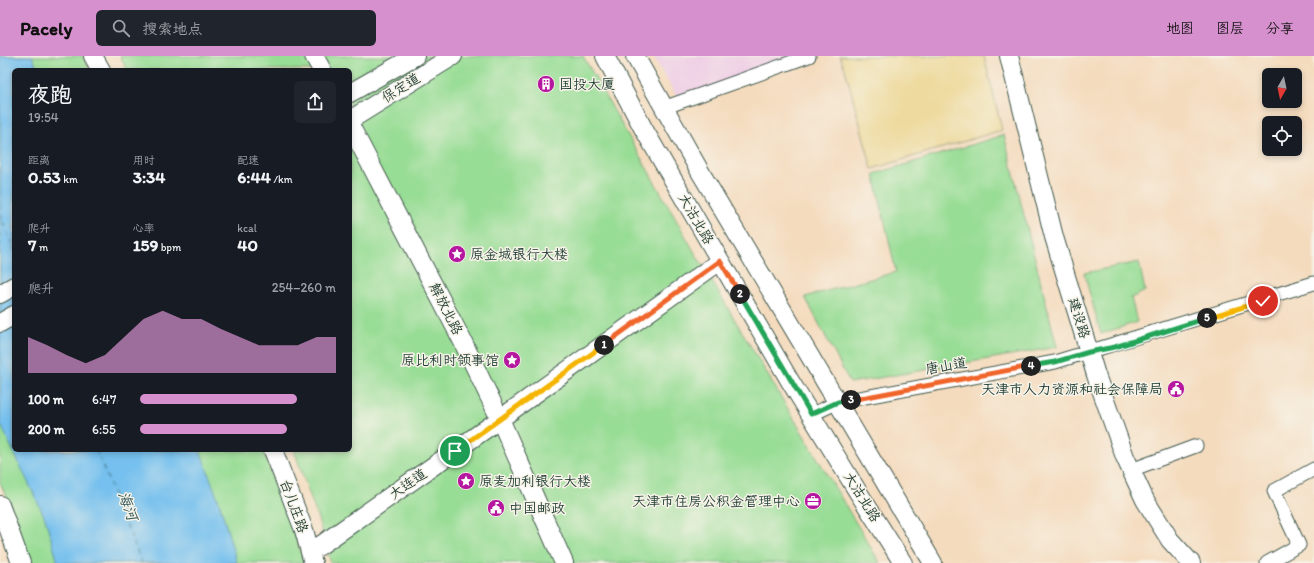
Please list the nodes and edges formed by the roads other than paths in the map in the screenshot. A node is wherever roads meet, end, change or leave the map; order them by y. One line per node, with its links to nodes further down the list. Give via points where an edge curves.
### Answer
1 (94, 56): 9 (street)
2 (314, 56): 10 (street)
3 (415, 56): 11 (street, 保定道)
4 (453, 56): 13 (street, 保定道)
5 (605, 56): 15 (street, 大沽北路, via 643,128)
6 (635, 56): 12 (street, 大沽北路)
7 (809, 56): 12 (street)
8 (1009, 56): 21 (street, 建设路, via 1054,237)
9 (100, 68)
10 (321, 68)
11 (352, 92)
12 (663, 108): 22 (street, 大沽北路)
13 (352, 119)
14 (352, 128): 24 (street, 解放北路)
15 (720, 261): 23 (street, 大沽北路); 24 (street, 大连道)
16 (1314, 285): 21 (street, 唐山道, via 1115,347)
17 (12, 287): 18 (street)
18 (0, 294)
19 (12, 316): 20 (street)
20 (0, 323)
21 (1089, 352): 22 (street, 唐山道, via 1055,362); 28 (street, 建设路)
22 (838, 402): 23 (street, 唐山道); 34 (street, 大沽北路)
23 (811, 414): 33 (street, 大沽北路)
24 (500, 419): 30 (street, 大连道, via 321,545); 32 (street, 解放北路)
25 (1196, 446): 28 (street)
26 (274, 452): 30 (street, 台儿庄路, via 304,530)
27 (1314, 469): 36 (street, via 1274,491 1299,545)
28 (1131, 470): 35 (street, 建设路, via 1145,500 1170,540)
29 (0, 505): 31 (street)
30 (311, 557)
31 (21, 563)
32 (564, 563)
33 (904, 563)
34 (933, 563)
35 (1191, 563)
36 (1267, 563)

